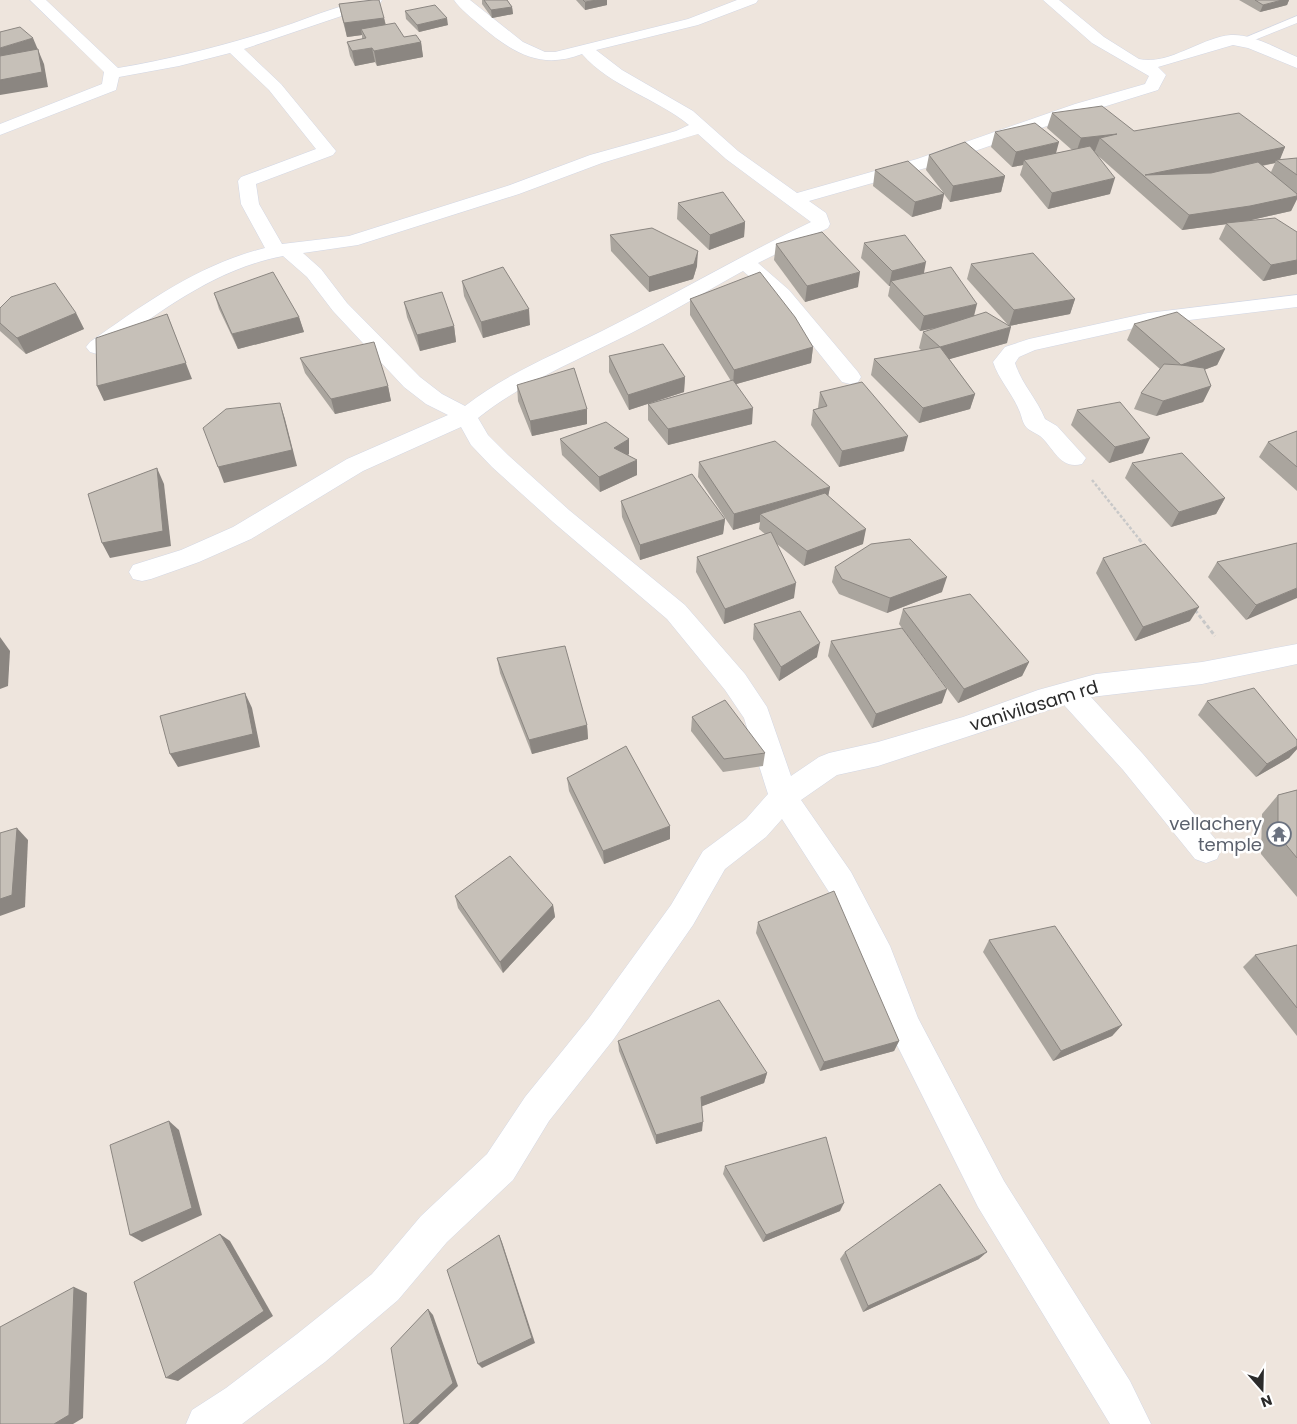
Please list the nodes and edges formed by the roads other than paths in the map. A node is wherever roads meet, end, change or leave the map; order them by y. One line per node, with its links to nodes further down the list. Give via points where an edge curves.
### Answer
1 (37, 0): 12 (street, via 112,71)
2 (375, 0): 8 (street)
3 (462, 0): 9 (street, via 492,27 531,52 554,57)
4 (750, 0): 9 (street, via 693,22)
5 (1050, 0): 11 (street, via 1098,40 1133,62)
6 (1297, 19): 7 (lane)
7 (1243, 41): 10 (street); 11 (street, via 1232,40 1168,61)
8 (233, 48): 12 (street); 16 (street, via 275,87 327,151 247,181 250,204)
9 (585, 48): 13 (street, via 592,58)
10 (1297, 63)
11 (1145, 65): 15 (street, via 1158,75 1152,87 923,163 868,176)
12 (111, 74): 14 (street, via 110,86)
13 (701, 126): 15 (street, via 731,154); 16 (street, via 682,135 596,159 513,190 351,241)
14 (0, 130)
15 (794, 200): 17 (street, via 819,217 820,224)
16 (281, 249): 19 (street, via 263,252 184,288); 21 (street, via 314,273 340,307 412,382 434,399)
17 (745, 262): 20 (street, via 782,294); 21 (street, via 609,336 559,359 484,402)
18 (1297, 301): 22 (street, via 1148,319 1048,340 1012,352 1004,362 1007,372 1035,423 1049,431)
19 (98, 347)
20 (850, 378)
21 (466, 416): 23 (street, via 355,465 242,533 190,556); 26 (street, via 479,440 500,461 676,612 736,682 757,716)
22 (1074, 458)
23 (142, 572)
24 (1297, 654): 25 (street, vanivilasam rd, via 1202,673 1096,685)
25 (1070, 693): 26 (street, vanivilasam rd, via 878,754 829,765); 27 (street)
26 (783, 797): 28 (street, vanivilasam rd, via 756,828 714,860 682,915 601,1029 537,1109 500,1167 434,1229 385,1287 240,1402); 29 (street, via 840,882 879,956 905,1026 991,1194)
27 (1206, 850)
28 (206, 1424)
29 (1131, 1424)

